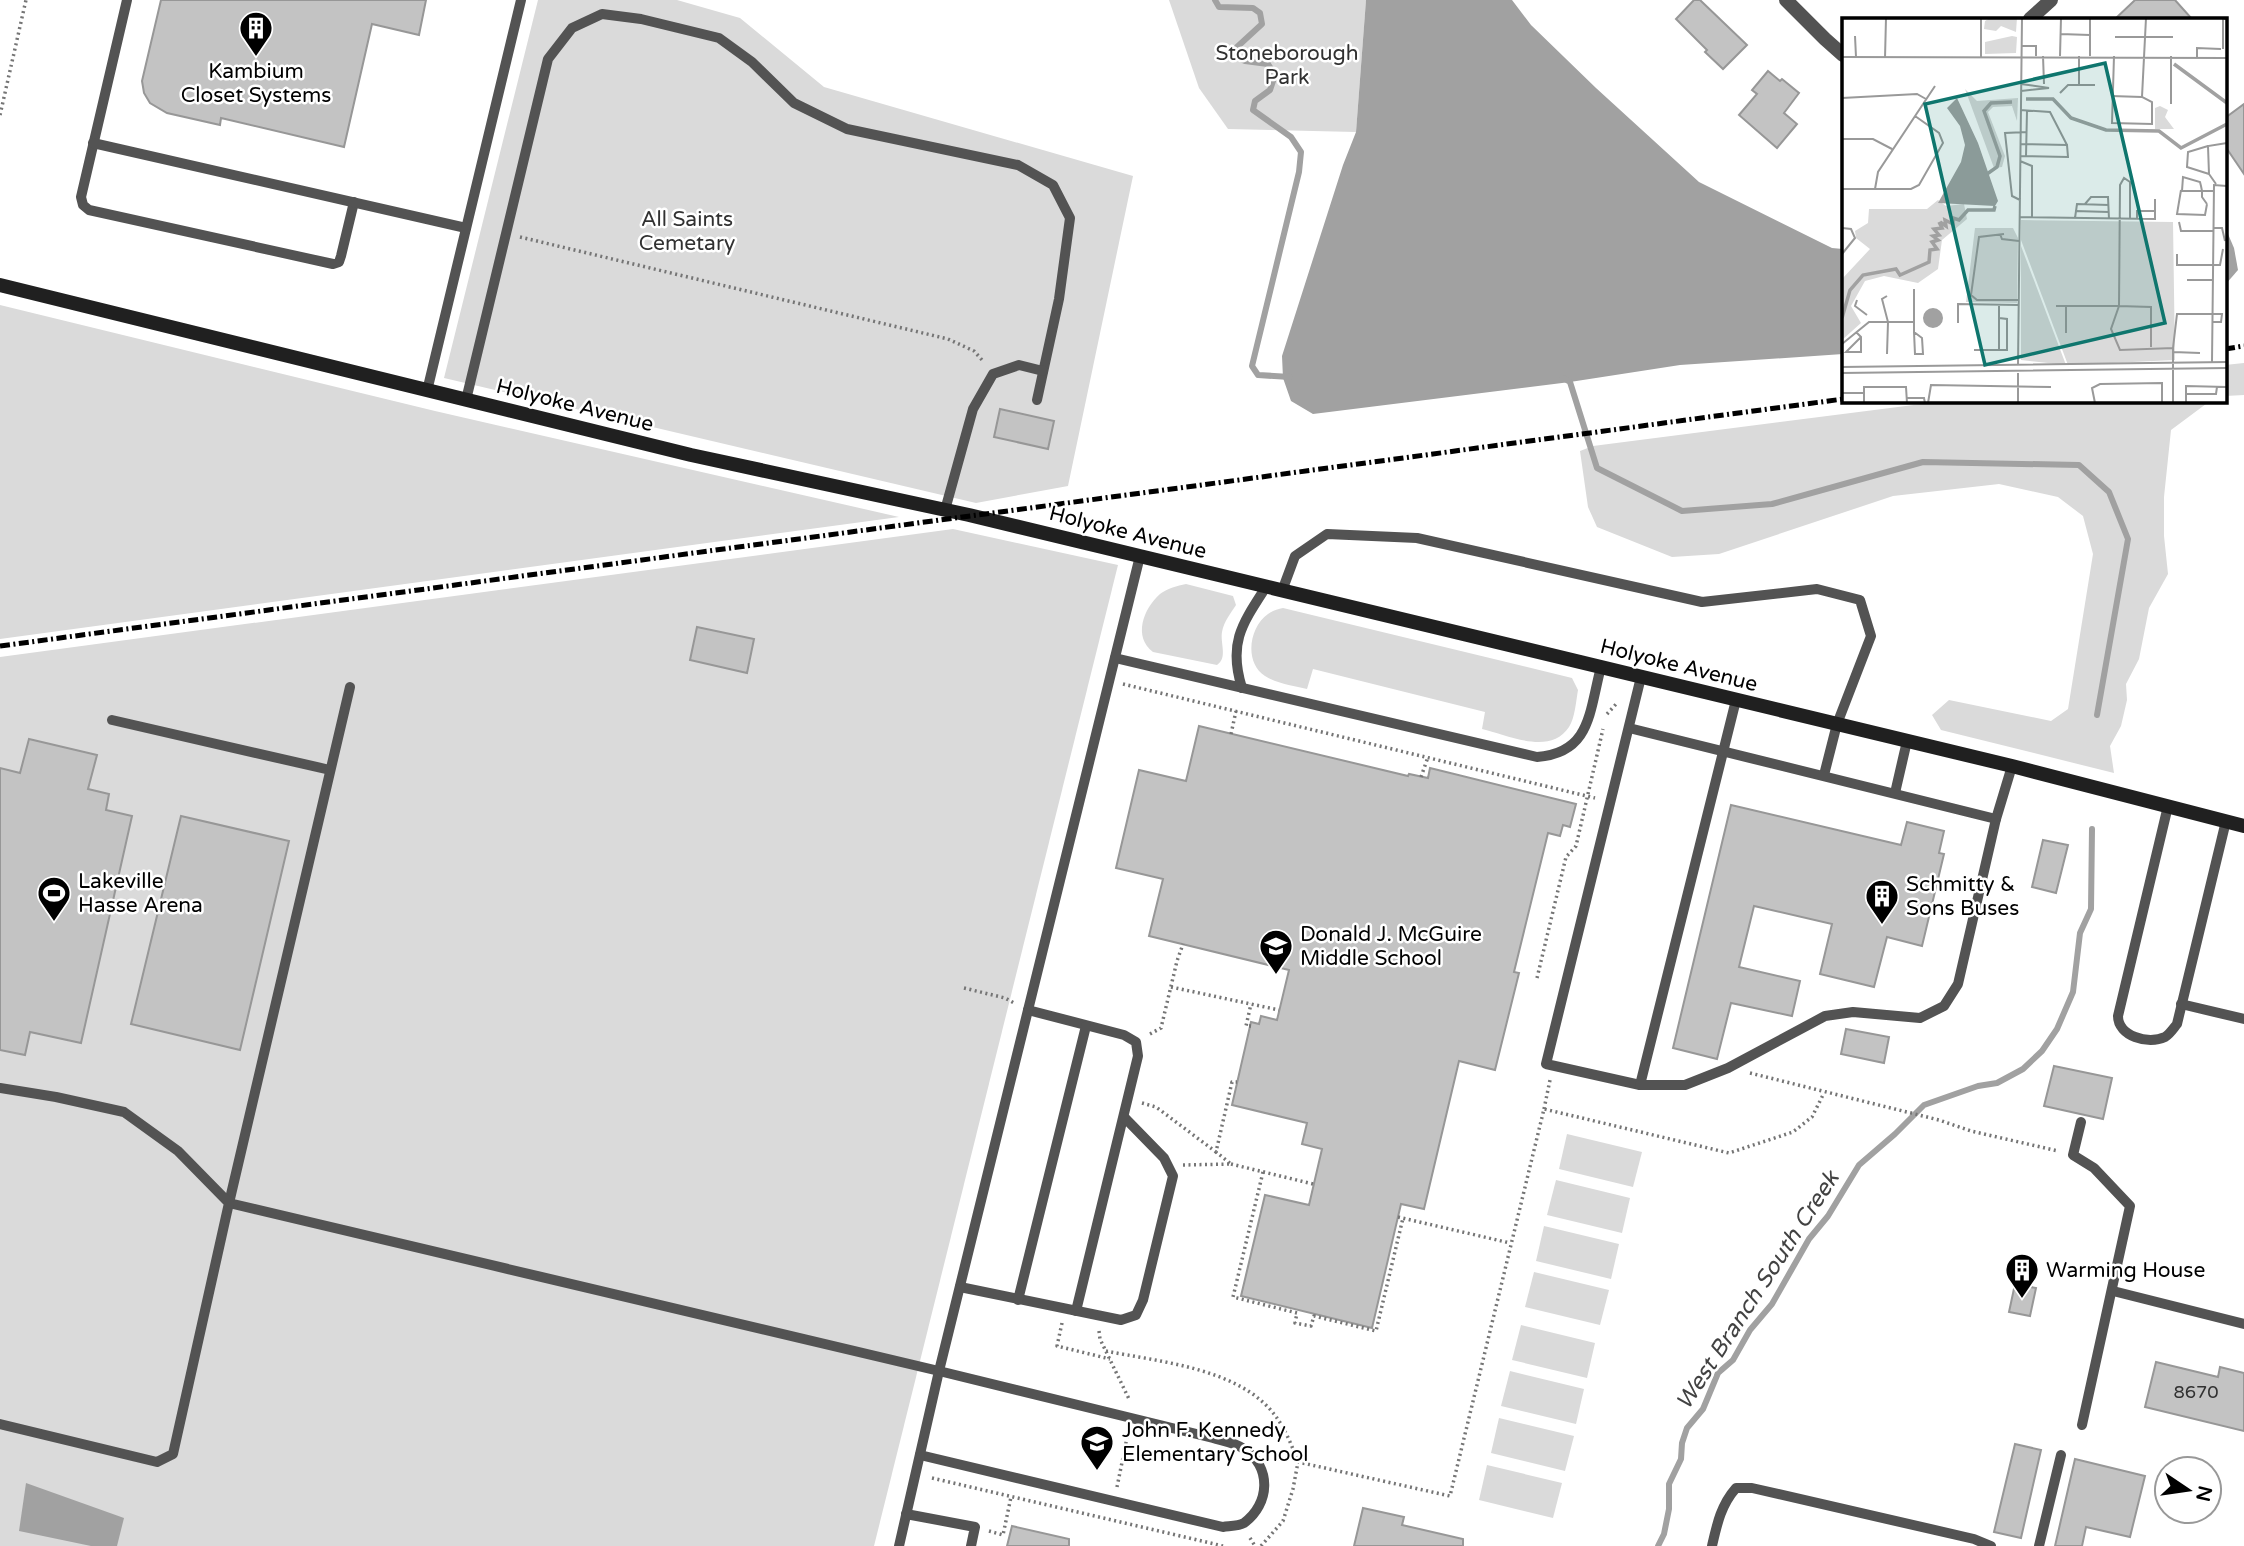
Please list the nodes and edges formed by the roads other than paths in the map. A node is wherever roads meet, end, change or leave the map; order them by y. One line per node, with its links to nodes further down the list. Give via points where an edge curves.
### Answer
1 (127, 0): 7 (lane)
2 (521, 0): 9 (lane)
3 (1786, 0): 6 (street)
4 (2051, 0): 5 (street)
5 (2031, 18)
6 (1842, 54)
7 (93, 143): 8 (lane); 8 (lane, via 81,197 89,210 333,264 339,262)
8 (354, 202): 9 (lane)
9 (466, 228): 12 (lane)
10 (0, 285): 12 (street, Holyoke Avenue)
11 (1043, 371): 13 (lane, via 1070,218 1053,185 1018,165 847,129 794,103 719,38 602,15 572,28 548,59); 14 (lane); 15 (lane, via 1019,365 993,374 973,409)
12 (427, 390): 13 (street, Holyoke Avenue)
13 (466, 400): 15 (street, Holyoke Avenue)
14 (1037, 400)
15 (946, 510): 16 (street, Holyoke Avenue)
16 (1140, 556): 17 (street, Holyoke Avenue); 19 (lane)
17 (1266, 587): 18 (street, Holyoke Avenue); 23 (lane, via 1244,620 1237,642 1236,669)
18 (1282, 591): 20 (street, Holyoke Avenue); 26 (lane, via 1295,556 1327,534 1417,538 1702,601 1816,589 1860,600 1871,636)
19 (1115, 658): 23 (lane); 39 (lane)
20 (1601, 667): 21 (street, Holyoke Avenue); 23 (lane, via 1579,740 1556,755 1536,757)
21 (1641, 677): 24 (street, Holyoke Avenue); 27 (lane)
22 (350, 687): 31 (lane)
23 (1242, 688)
24 (1737, 700): 26 (street, Holyoke Avenue); 29 (lane)
25 (112, 720): 31 (lane)
26 (1837, 724): 28 (street, Holyoke Avenue); 32 (lane)
27 (1629, 728): 29 (lane); 42 (lane, via 1546,1064)
28 (1907, 741): 30 (street, Holyoke Avenue); 33 (lane)
29 (1724, 750): 32 (lane); 42 (lane)
30 (2012, 766): 34 (street, Holyoke Avenue); 35 (lane)
31 (330, 770): 46 (lane)
32 (1824, 775): 33 (lane)
33 (1895, 793): 35 (lane)
34 (2168, 806): 36 (street, Holyoke Avenue); 38 (lane, via 2118,1023 2123,1031 2142,1039 2165,1037 2176,1024)
35 (1996, 819): 42 (lane, via 1958,984 1944,1006 1920,1017 1853,1012 1825,1017 1685,1085)
36 (2225, 821): 37 (street, Holyoke Avenue); 38 (lane)
37 (2244, 826)
38 (2181, 1004): 40 (lane)
39 (1028, 1010): 41 (lane); 47 (lane)
40 (2244, 1018)
41 (1086, 1026): 44 (lane, via 1136,1042 1138,1056); 49 (lane)
42 (1640, 1085)
43 (0, 1088): 46 (lane, via 124,1112 178,1151)
44 (1124, 1117): 50 (lane); 50 (lane, via 1164,1158 1173,1176 1143,1300 1136,1315 1121,1320)
45 (2081, 1122): 48 (lane, via 2073,1155 2094,1168 2130,1206)
46 (229, 1203): 52 (lane); 53 (lane, via 173,1454 157,1462)
47 (960, 1287): 49 (lane); 52 (lane)
48 (2113, 1291): 51 (lane); 54 (lane)
49 (1018, 1300): 50 (lane)
50 (1070, 1310)
51 (2244, 1324)
52 (939, 1371): 55 (lane); 55 (lane, via 1243,1447 1259,1461 1263,1496 1260,1507 1242,1524 1223,1527)
53 (0, 1424)
54 (2082, 1425)
55 (920, 1455): 57 (lane)
56 (2061, 1455): 63 (lane)
57 (906, 1514): 59 (lane); 60 (lane, via 975,1527)
58 (1954, 1540): 61 (lane, via 1752,1488 1736,1488 1726,1500); 62 (lane, via 1975,1539)
59 (899, 1546)
60 (971, 1546)
61 (1712, 1546)
62 (1991, 1546)
63 (2039, 1546)

